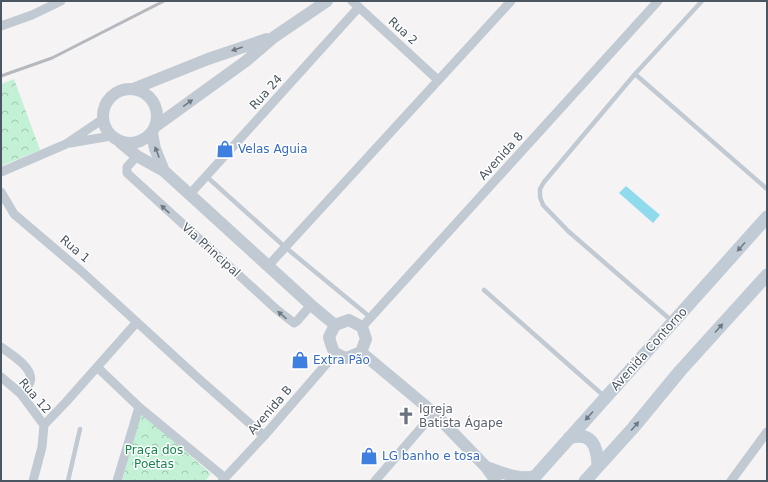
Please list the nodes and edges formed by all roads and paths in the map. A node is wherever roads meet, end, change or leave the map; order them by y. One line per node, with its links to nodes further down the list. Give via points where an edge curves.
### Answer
1 (61, 1): 7 (street)
2 (327, 1): 8 (street)
3 (511, 1): 10 (street)
4 (658, 1): 29 (street, Avenida 8)
5 (702, 1): 9 (lane)
6 (355, 4): 10 (street, Rua 2); 19 (street, Rua 24)
7 (1, 26)
8 (274, 37): 11 (street, one-way to 11, via 208,59); 13 (street, one-way to 8)
9 (635, 74): 20 (lane); 31 (lane, via 544,182 540,189 540,197 543,205 568,231)
10 (438, 80): 24 (street)
11 (133, 89): 12 (street, via 116,93 108,100); 13 (street, via 152,100 156,109)
12 (103, 118): 14 (street, via 106,128); 15 (street)
13 (154, 129): 14 (street, via 140,142 130,144); 17 (street, one-way to 13, via 156,149)
14 (116, 139): 15 (street); 16 (street)
15 (66, 144): 18 (street)
16 (137, 156): 17 (street); 28 (street, Via Principal, one-way to 16, via 297,321 292,323 127,173 127,167)
17 (164, 171): 22 (street)
18 (1, 172)
19 (206, 176): 22 (street, Rua 24); 24 (lane)
20 (767, 189)
21 (1, 192): 30 (street, Rua 1, via 14,214 82,271)
22 (190, 194): 25 (street)
23 (767, 217): 31 (main road, Avenida Contorno, one-way to 31)
24 (286, 247): 25 (street); 29 (lane)
25 (268, 266): 28 (street)
26 (767, 275): 48 (main road, one-way to 26)
27 (484, 290): 40 (lane)
28 (310, 305): 32 (street)
29 (370, 317): 33 (street, Avenida 8)
30 (137, 322): 37 (street); 46 (street, Rua 1)
31 (673, 322): 40 (main road, Avenida Contorno)
32 (335, 325): 33 (street, via 349,320); 36 (street, via 329,337)
33 (362, 327): 35 (street, via 366,340)
34 (1, 347): 39 (street, via 24,365 31,374 30,384)
35 (361, 352): 36 (street, via 346,358); 42 (street)
36 (335, 354): 46 (street, Avenida B)
37 (97, 367): 41 (street); 43 (street)
38 (1, 377): 39 (street, Rua 12)
39 (20, 394): 43 (street, Rua 12)
40 (606, 397): 47 (main road, Avenida Contorno, one-way to 47)
41 (139, 407): 51 (street); 54 (street)
42 (434, 413): 49 (street); 55 (street)
43 (44, 425): 52 (street, Rua 12, via 42,447)
44 (80, 429): 53 (lane)
45 (767, 432): 58 (street)
46 (264, 436): 51 (street, Avenida B)
47 (569, 438): 48 (main road, via 580,436 591,441 596,447); 50 (main road, Avenida Contorno)
48 (598, 465): 57 (main road)
49 (486, 467): 50 (street, via 512,477); 56 (street)
50 (533, 478)
51 (223, 480)
52 (33, 481)
53 (68, 481)
54 (117, 481)
55 (375, 481)
56 (496, 481)
57 (585, 481)
58 (731, 481)

